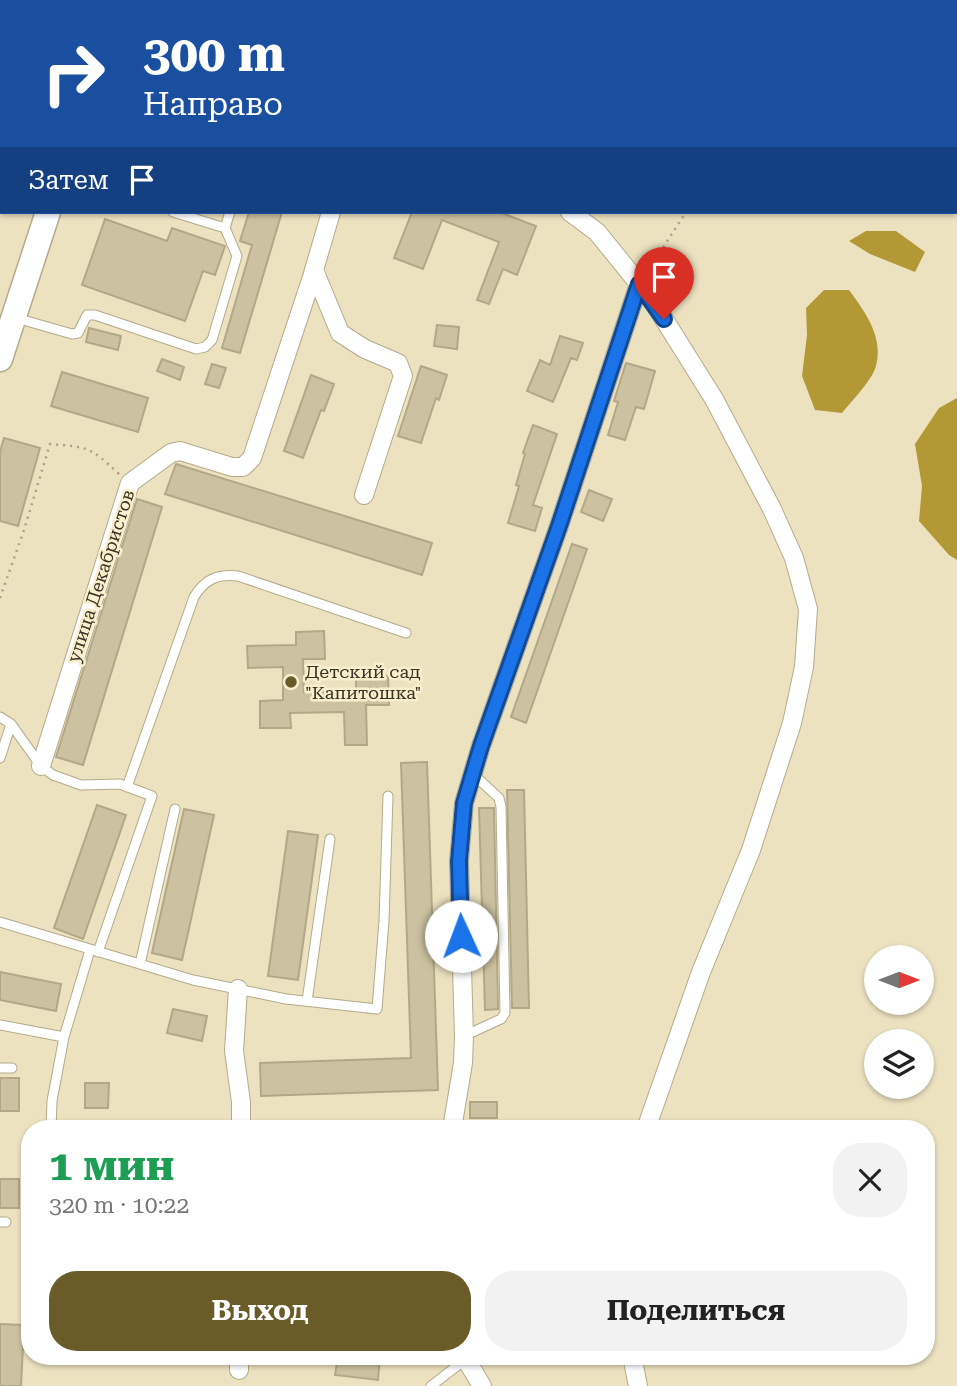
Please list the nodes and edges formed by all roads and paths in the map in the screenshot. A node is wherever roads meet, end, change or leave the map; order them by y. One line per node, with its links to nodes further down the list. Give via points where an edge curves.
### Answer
1 (47, 214): 10 (street)
2 (180, 214): 7 (lane)
3 (229, 214): 7 (lane)
4 (330, 214): 8 (street, улица Декабристов)
5 (573, 214): 9 (street, via 597,232)
6 (685, 214): 9 (path)
7 (225, 228): 10 (lane, via 237,261 212,340 205,348 196,349 95,315 87,315 78,333 72,334)
8 (314, 270): 12 (street, улица Декабристов, via 252,458 243,467 232,467 180,451); 13 (street, via 340,333 398,363 402,376)
9 (639, 284): 20 (street); 38 (street, via 714,399 772,509 794,558 808,609 804,667 792,723 751,850 701,972)
10 (15, 317): 11 (street)
11 (0, 359)
12 (130, 483): 14 (path, via 85,447 50,444); 19 (street, улица Декабристов)
13 (364, 495)
14 (0, 598)
15 (405, 633): 21 (lane, via 238,576 207,581 194,597)
16 (0, 717): 17 (lane)
17 (10, 724): 18 (lane); 19 (lane)
18 (0, 758)
19 (41, 766): 21 (lane, via 67,782)
20 (473, 774): 31 (street, via 464,803 459,861); 31 (lane, via 499,798 501,807 505,1013)
21 (127, 787): 26 (lane, via 152,796)
22 (388, 796): 29 (lane, via 377,1009)
23 (175, 809): 27 (lane)
24 (330, 839): 29 (lane)
25 (0, 922): 26 (lane)
26 (94, 951): 27 (lane); 32 (lane)
27 (140, 964): 28 (lane)
28 (238, 989): 29 (lane); 36 (street, via 234,1051)
29 (307, 1001)
30 (0, 1025): 32 (lane)
31 (464, 1036): 37 (street)
32 (64, 1037): 35 (lane)
33 (0, 1068): 34 (lane)
34 (12, 1068)
35 (51, 1120)
36 (241, 1120)
37 (453, 1120)
38 (649, 1120)
39 (455, 1365): 42 (lane)
40 (470, 1365): 43 (street)
41 (634, 1365): 44 (street)
42 (430, 1386)
43 (482, 1386)
44 (638, 1386)

